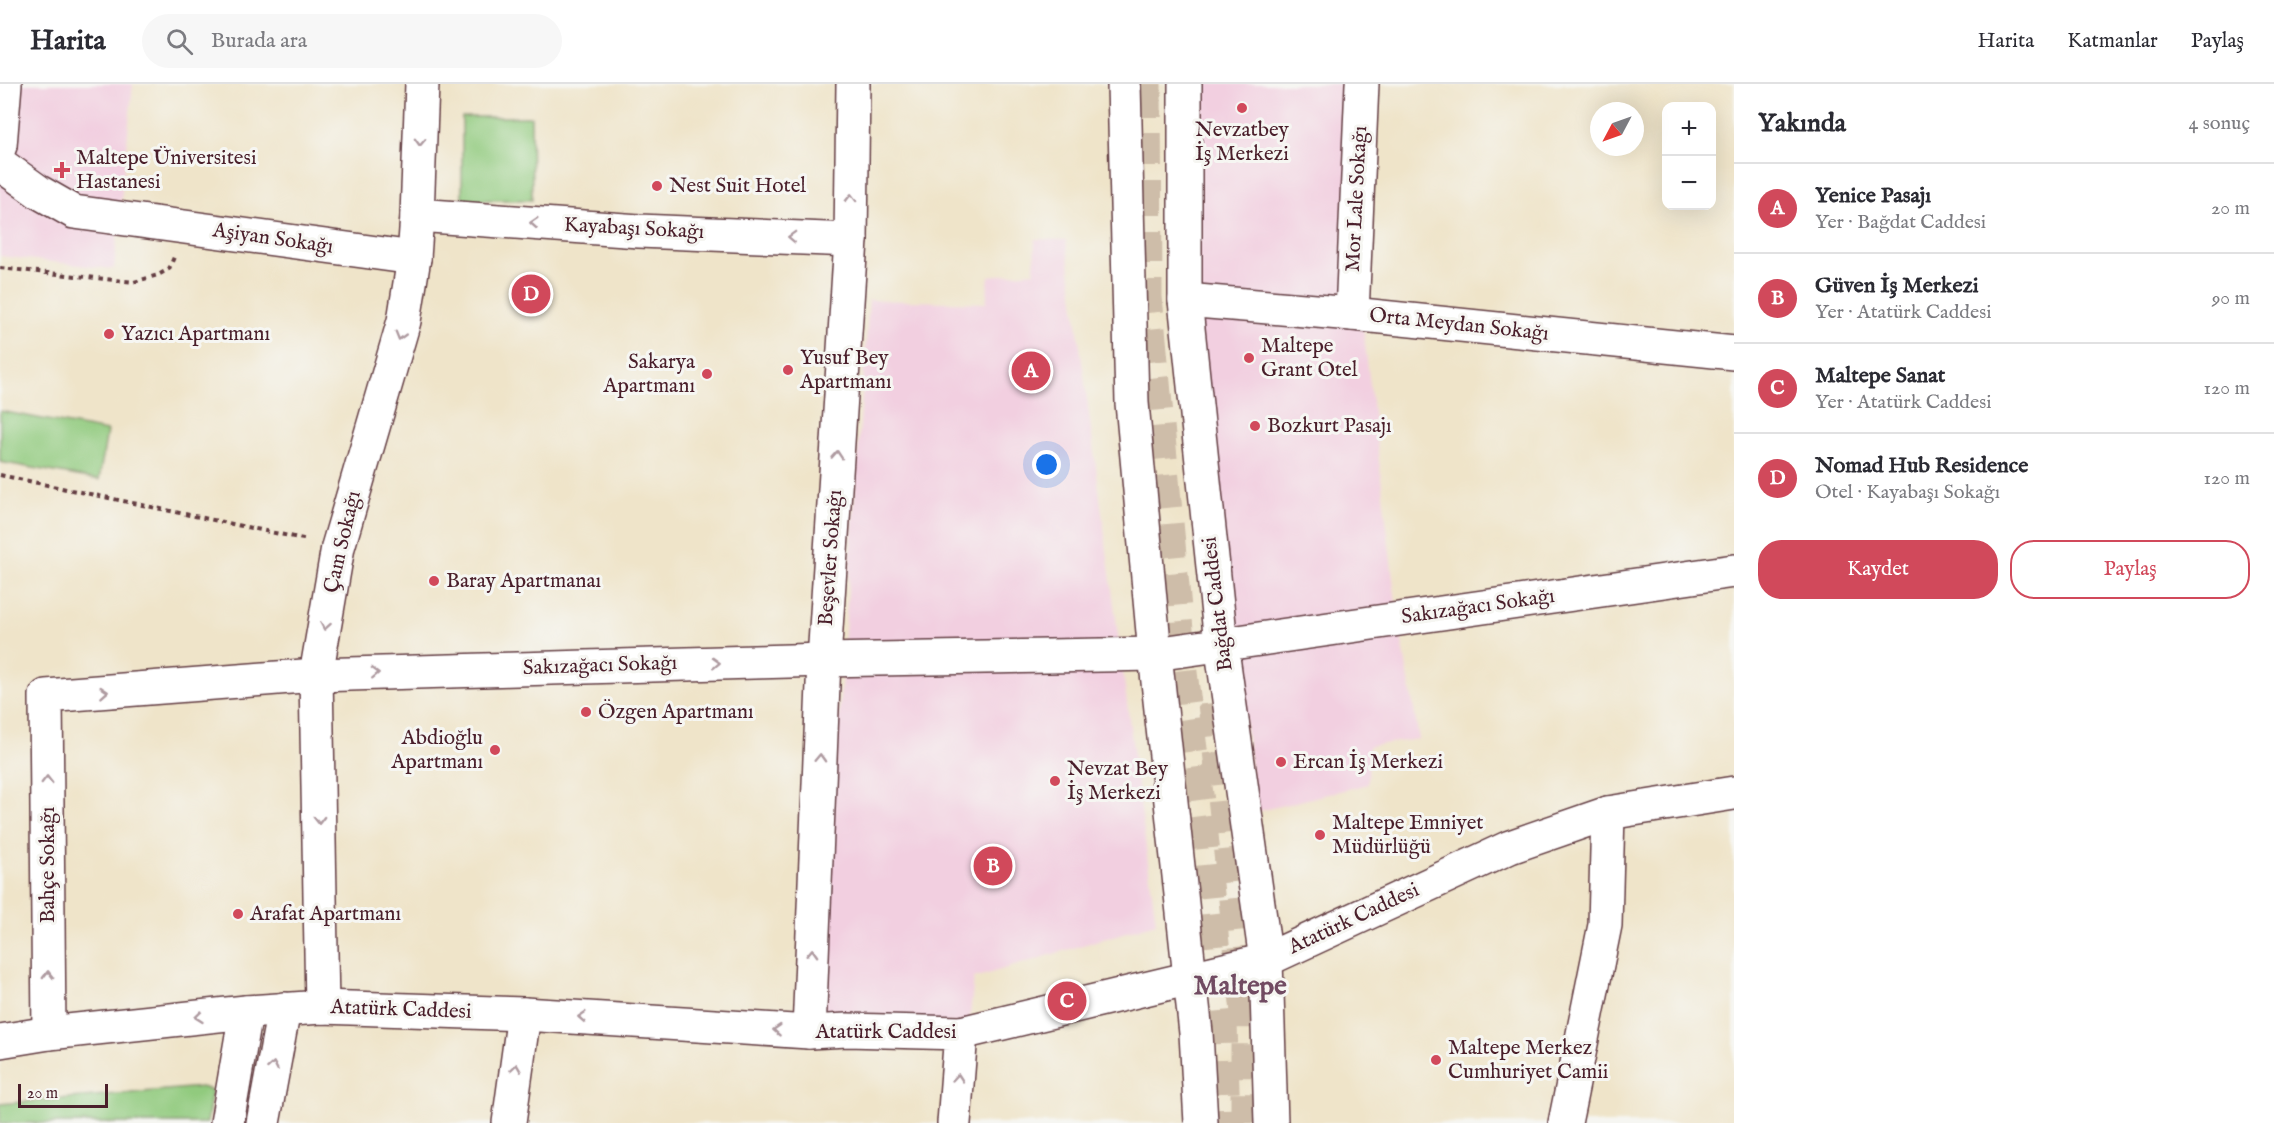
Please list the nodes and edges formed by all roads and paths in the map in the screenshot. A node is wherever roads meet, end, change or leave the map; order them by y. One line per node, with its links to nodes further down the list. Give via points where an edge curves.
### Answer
1 (5, 84): 7 (street)
2 (422, 84): 9 (street, Çam Sokağı, one-way to 9)
3 (853, 84): 11 (street, Beşevler Sokağı, one-way to 3)
4 (1124, 84): 21 (street, via 1132,403)
5 (1185, 84): 14 (street, Bağdat Caddesi)
6 (1362, 84): 15 (street, Mor Lale Sokağı)
7 (0, 146)
8 (0, 164): 10 (street, Aşiyan Sokağı, via 74,212)
9 (417, 215): 11 (street, Kayabaşı Sokağı, one-way to 9, via 639,231); 12 (street, Çam Sokağı)
10 (182, 227): 12 (street, Aşiyan Sokağı); 13 (path, via 169,269 146,280)
11 (850, 240): 22 (street, Beşevler Sokağı, one-way to 11)
12 (414, 258): 18 (street, Çam Sokağı, one-way to 18, via 404,321)
13 (0, 268)
14 (1185, 300): 15 (street, Orta Meydan Sokağı); 20 (street, Bağdat Caddesi)
15 (1352, 314): 16 (street, Orta Meydan Sokağı)
16 (1734, 353)
17 (0, 475): 18 (path)
18 (338, 547): 23 (street, Çam Sokağı, one-way to 23)
19 (1734, 571): 20 (street, Sakızağacı Sokağı)
20 (1221, 643): 21 (street, Sakızağacı Sokağı); 27 (street, Bağdat Caddesi)
21 (1155, 654): 22 (street, Sakızağacı Sokağı); 28 (street)
22 (824, 660): 23 (street, Sakızağacı Sokağı, one-way to 22); 33 (street, Beşevler Sokağı, one-way to 22)
23 (316, 675): 24 (street, Sakızağacı Sokağı, one-way to 23); 29 (street, Çam Sokağı, one-way to 29)
24 (46, 696): 34 (street, Bahçe Sokağı, one-way to 24)
25 (1734, 793): 26 (street, Atatürk Caddesi)
26 (1608, 813): 27 (street, Atatürk Caddesi, via 1510,847); 43 (street, via 1605,925)
27 (1266, 960): 28 (street, Atatürk Caddesi); 42 (street, Bağdat Caddesi)
28 (1190, 978): 35 (street, Atatürk Caddesi); 41 (street)
29 (322, 1007): 30 (street, Atatürk Caddesi); 32 (street, Atatürk Caddesi)
30 (284, 1009): 31 (street, Atatürk Caddesi); 38 (street, one-way to 30)
31 (246, 1012): 34 (street, Atatürk Caddesi, one-way to 34); 37 (street)
32 (524, 1014): 33 (street, Atatürk Caddesi, one-way to 32); 39 (street, one-way to 32)
33 (809, 1032): 35 (street, Atatürk Caddesi)
34 (49, 1033): 36 (street, Atatürk Caddesi)
35 (961, 1033): 40 (street, one-way to 35)
36 (0, 1041)
37 (227, 1123)
38 (263, 1123)
39 (509, 1123)
40 (954, 1123)
41 (1201, 1123)
42 (1271, 1123)
43 (1565, 1123)

